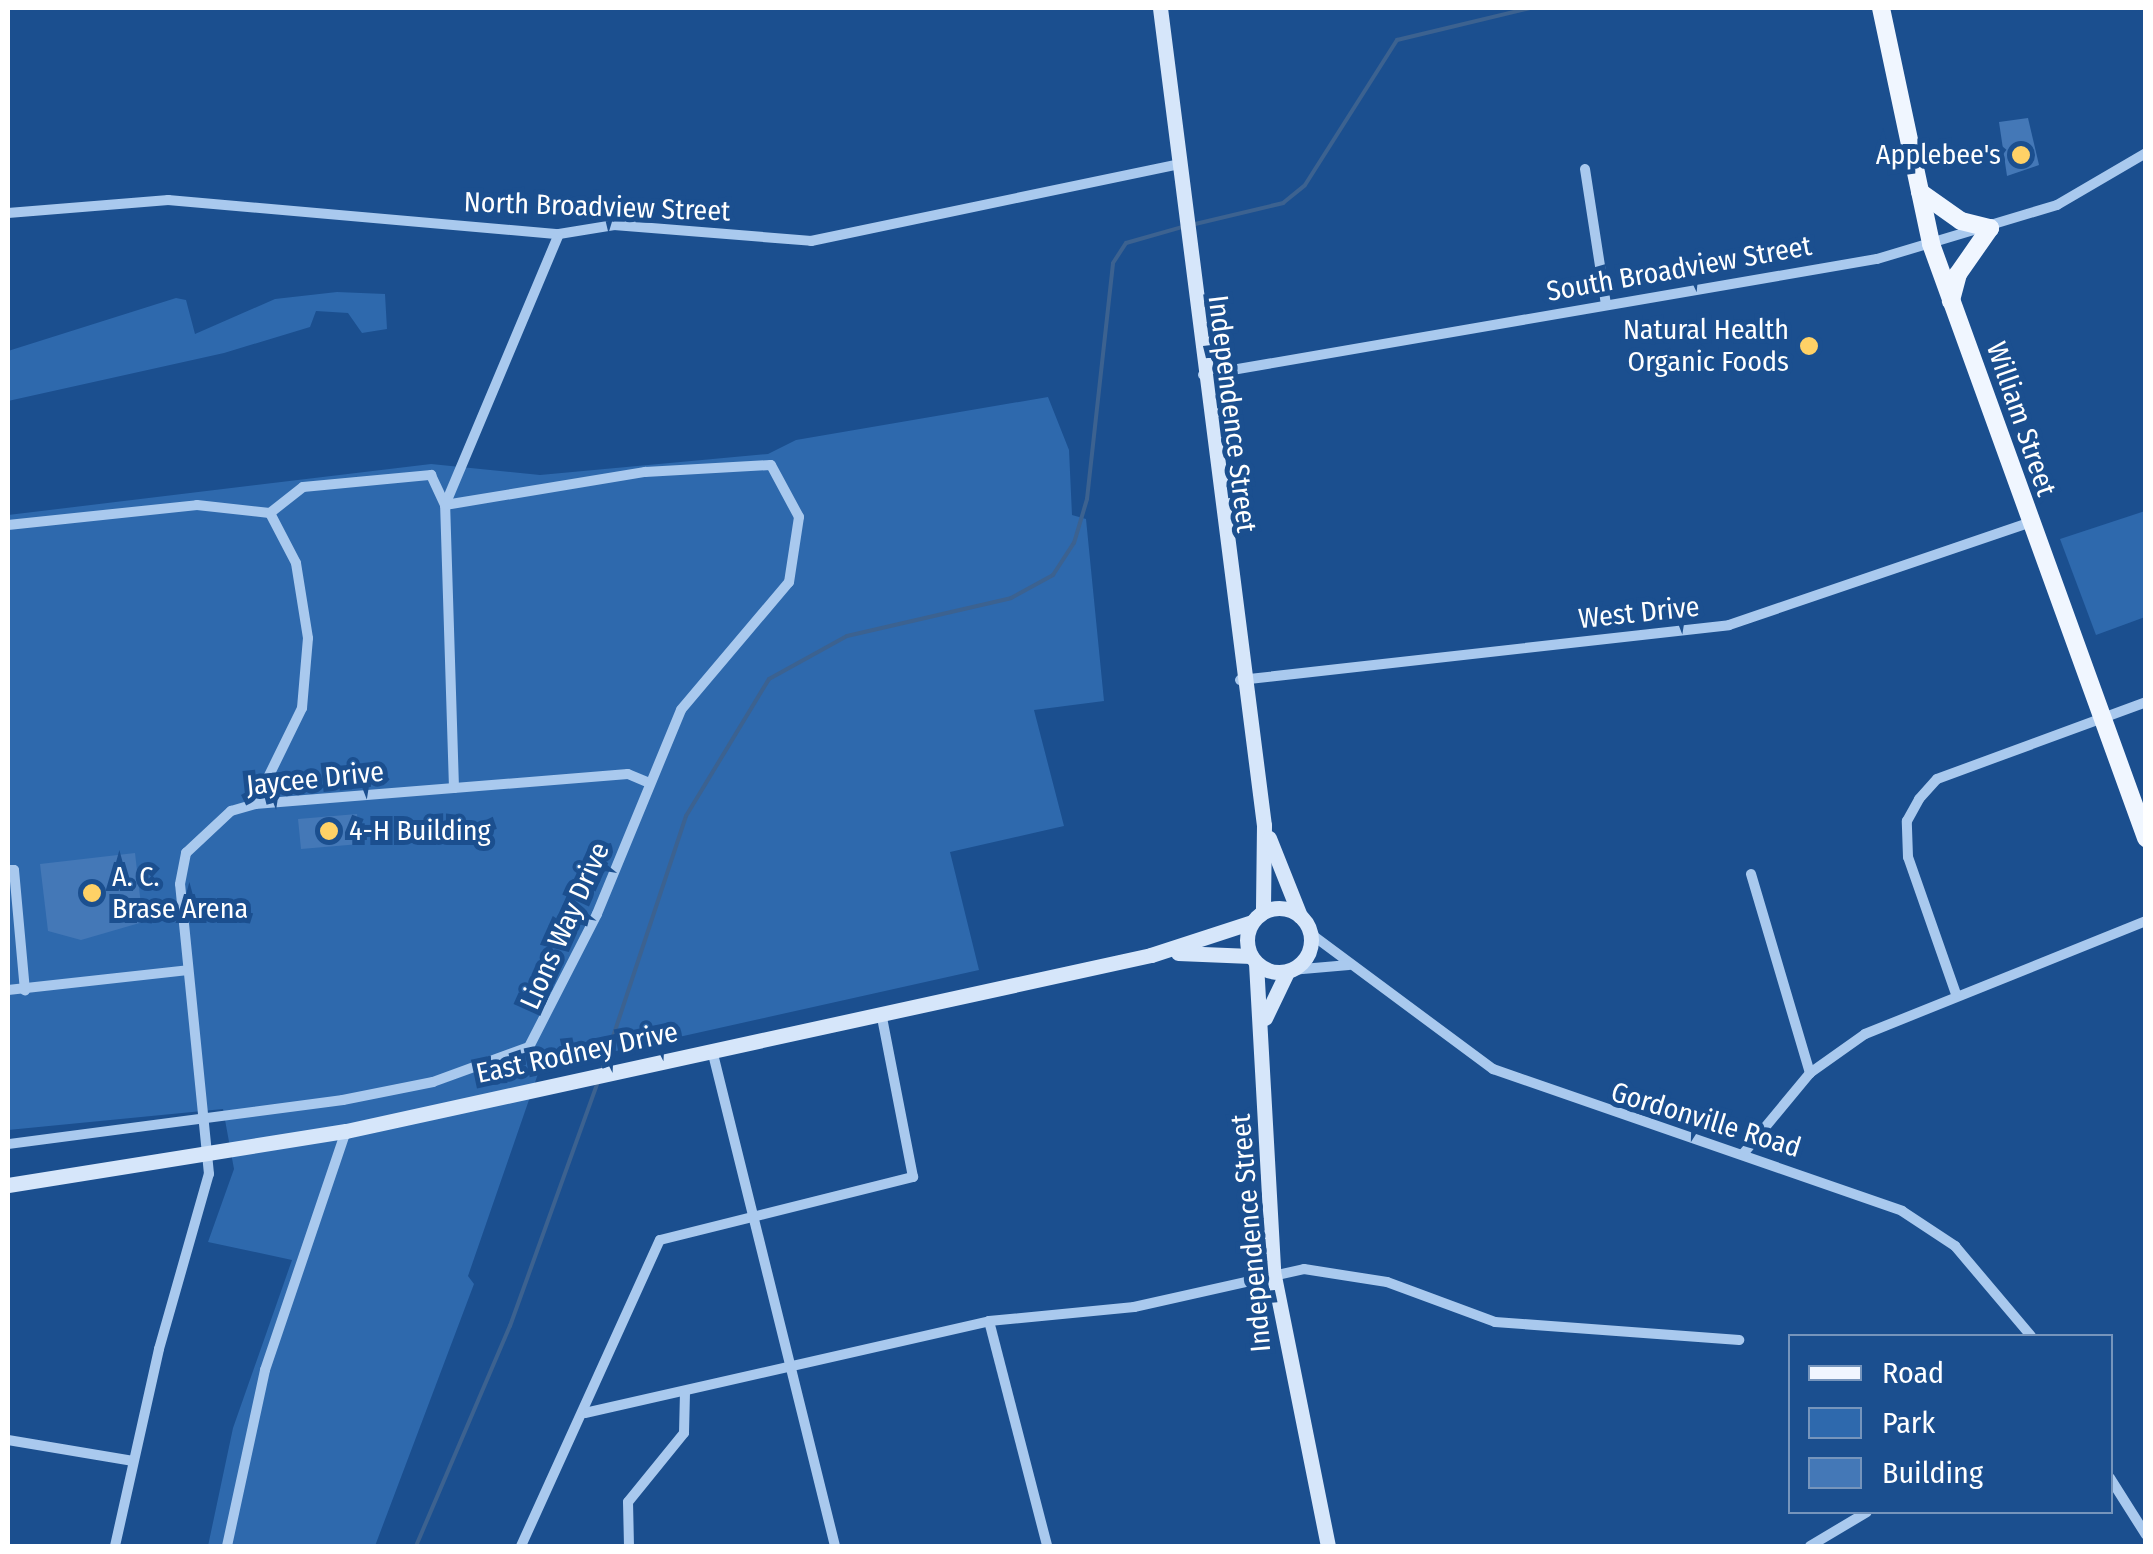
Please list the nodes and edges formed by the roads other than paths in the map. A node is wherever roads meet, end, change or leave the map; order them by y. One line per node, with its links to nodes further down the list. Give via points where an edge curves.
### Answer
1 (1160, 8): 4 (street, Independence Street)
2 (1881, 8): 6 (main road, William Street)
3 (2146, 153): 8 (street, South Broadview Street, via 2057,206)
4 (1178, 164): 9 (street, North Broadview Street, via 811,242 614,225); 13 (street, Independence Street)
5 (1585, 169): 12 (street)
6 (1918, 190): 8 (main road, via 1948,214); 10 (main road, William Street)
7 (8, 214): 9 (street, North Broadview Street, via 168,200)
8 (1990, 228): 10 (street, South Broadview Street); 11 (main road, via 1958,274)
9 (559, 234): 14 (street)
10 (1931, 244): 11 (main road, William Street); 12 (street, South Broadview Street)
11 (1951, 302): 16 (main road, William Street)
12 (1606, 304): 13 (street, South Broadview Street)
13 (1202, 375): 18 (street, Independence Street)
14 (445, 504): 15 (street, via 431,475 303,488); 21 (street, Lions Way Drive, via 645,472 771,465 799,517 789,582 708,670); 22 (street)
15 (270, 513): 17 (street, via 196,505); 23 (street, via 296,563 308,638 302,708)
16 (2029, 524): 18 (street, West Drive, via 1729,625); 20 (main road, William Street)
17 (8, 525)
18 (1240, 680): 24 (street, Independence Street)
19 (2146, 702): 20 (street)
20 (2101, 718): 25 (main road, William Street); 39 (street, via 1936,779 1918,799 1907,822 1908,857)
21 (647, 782): 22 (street, Jaycee Drive, via 628,774); 44 (street, Lions Way Drive, via 597,914 529,1047 433,1082)
22 (454, 788): 23 (street, Jaycee Drive)
23 (255, 804): 35 (street, Jaycee Drive, via 231,811 186,853 180,884)
24 (1264, 825): 28 (street, Independence Street); 29 (street, Independence Street)
25 (2146, 838)
26 (8, 870): 38 (street, via 14,870)
27 (1750, 874): 43 (street)
28 (1300, 916): 29 (street, via 1278,907); 31 (street)
29 (1257, 917): 32 (street, East Rodney Drive); 33 (street)
30 (2146, 921): 39 (street)
31 (1311, 934): 34 (street, Gordonville Road); 36 (street, via 1305,960)
32 (1154, 954): 33 (street, East Rodney Drive); 40 (street, East Rodney Drive)
33 (1254, 960): 36 (street); 41 (street, Independence Street)
34 (1350, 965): 36 (street); 48 (street, Gordonville Road, via 1493,1069)
35 (188, 970): 38 (street); 44 (street, Jaycee Drive)
36 (1289, 971): 41 (street, Independence Street)
37 (8, 990): 38 (street)
38 (25, 990)
39 (1956, 994): 43 (street, via 1890,1020)
40 (880, 1013): 42 (street, East Rodney Drive); 50 (street, via 913,1177)
41 (1262, 1032): 51 (street, Independence Street)
42 (712, 1050): 45 (street, East Rodney Drive); 50 (street)
43 (1810, 1073): 48 (street)
44 (208, 1124): 46 (street, Lions Way Drive); 47 (street, Jaycee Drive)
45 (346, 1131): 47 (street, East Rodney Drive); 64 (street, via 265,1370)
46 (8, 1144)
47 (210, 1154): 49 (street, East Rodney Drive); 59 (street, Jaycee Drive)
48 (1744, 1154): 53 (street, Gordonville Road, via 1902,1211 1955,1246)
49 (8, 1185)
50 (750, 1214): 55 (street); 57 (street, via 660,1240)
51 (1273, 1272): 52 (street, via 1134,1307); 54 (street, via 1349,1273 1495,1322); 69 (street, Independence Street)
52 (989, 1321): 55 (street); 68 (street)
53 (2029, 1334)
54 (1739, 1340)
55 (787, 1366): 56 (street); 67 (street)
56 (685, 1392): 57 (street); 66 (street, via 684,1433 628,1502)
57 (585, 1412): 65 (street)
58 (8, 1440): 59 (street)
59 (133, 1461): 63 (street, Jaycee Drive)
60 (2113, 1483): 62 (street)
61 (1864, 1514): 70 (street)
62 (2146, 1535)
63 (115, 1546)
64 (226, 1546)
65 (521, 1546)
66 (629, 1546)
67 (835, 1546)
68 (1047, 1546)
69 (1328, 1546)
70 (1810, 1546)

